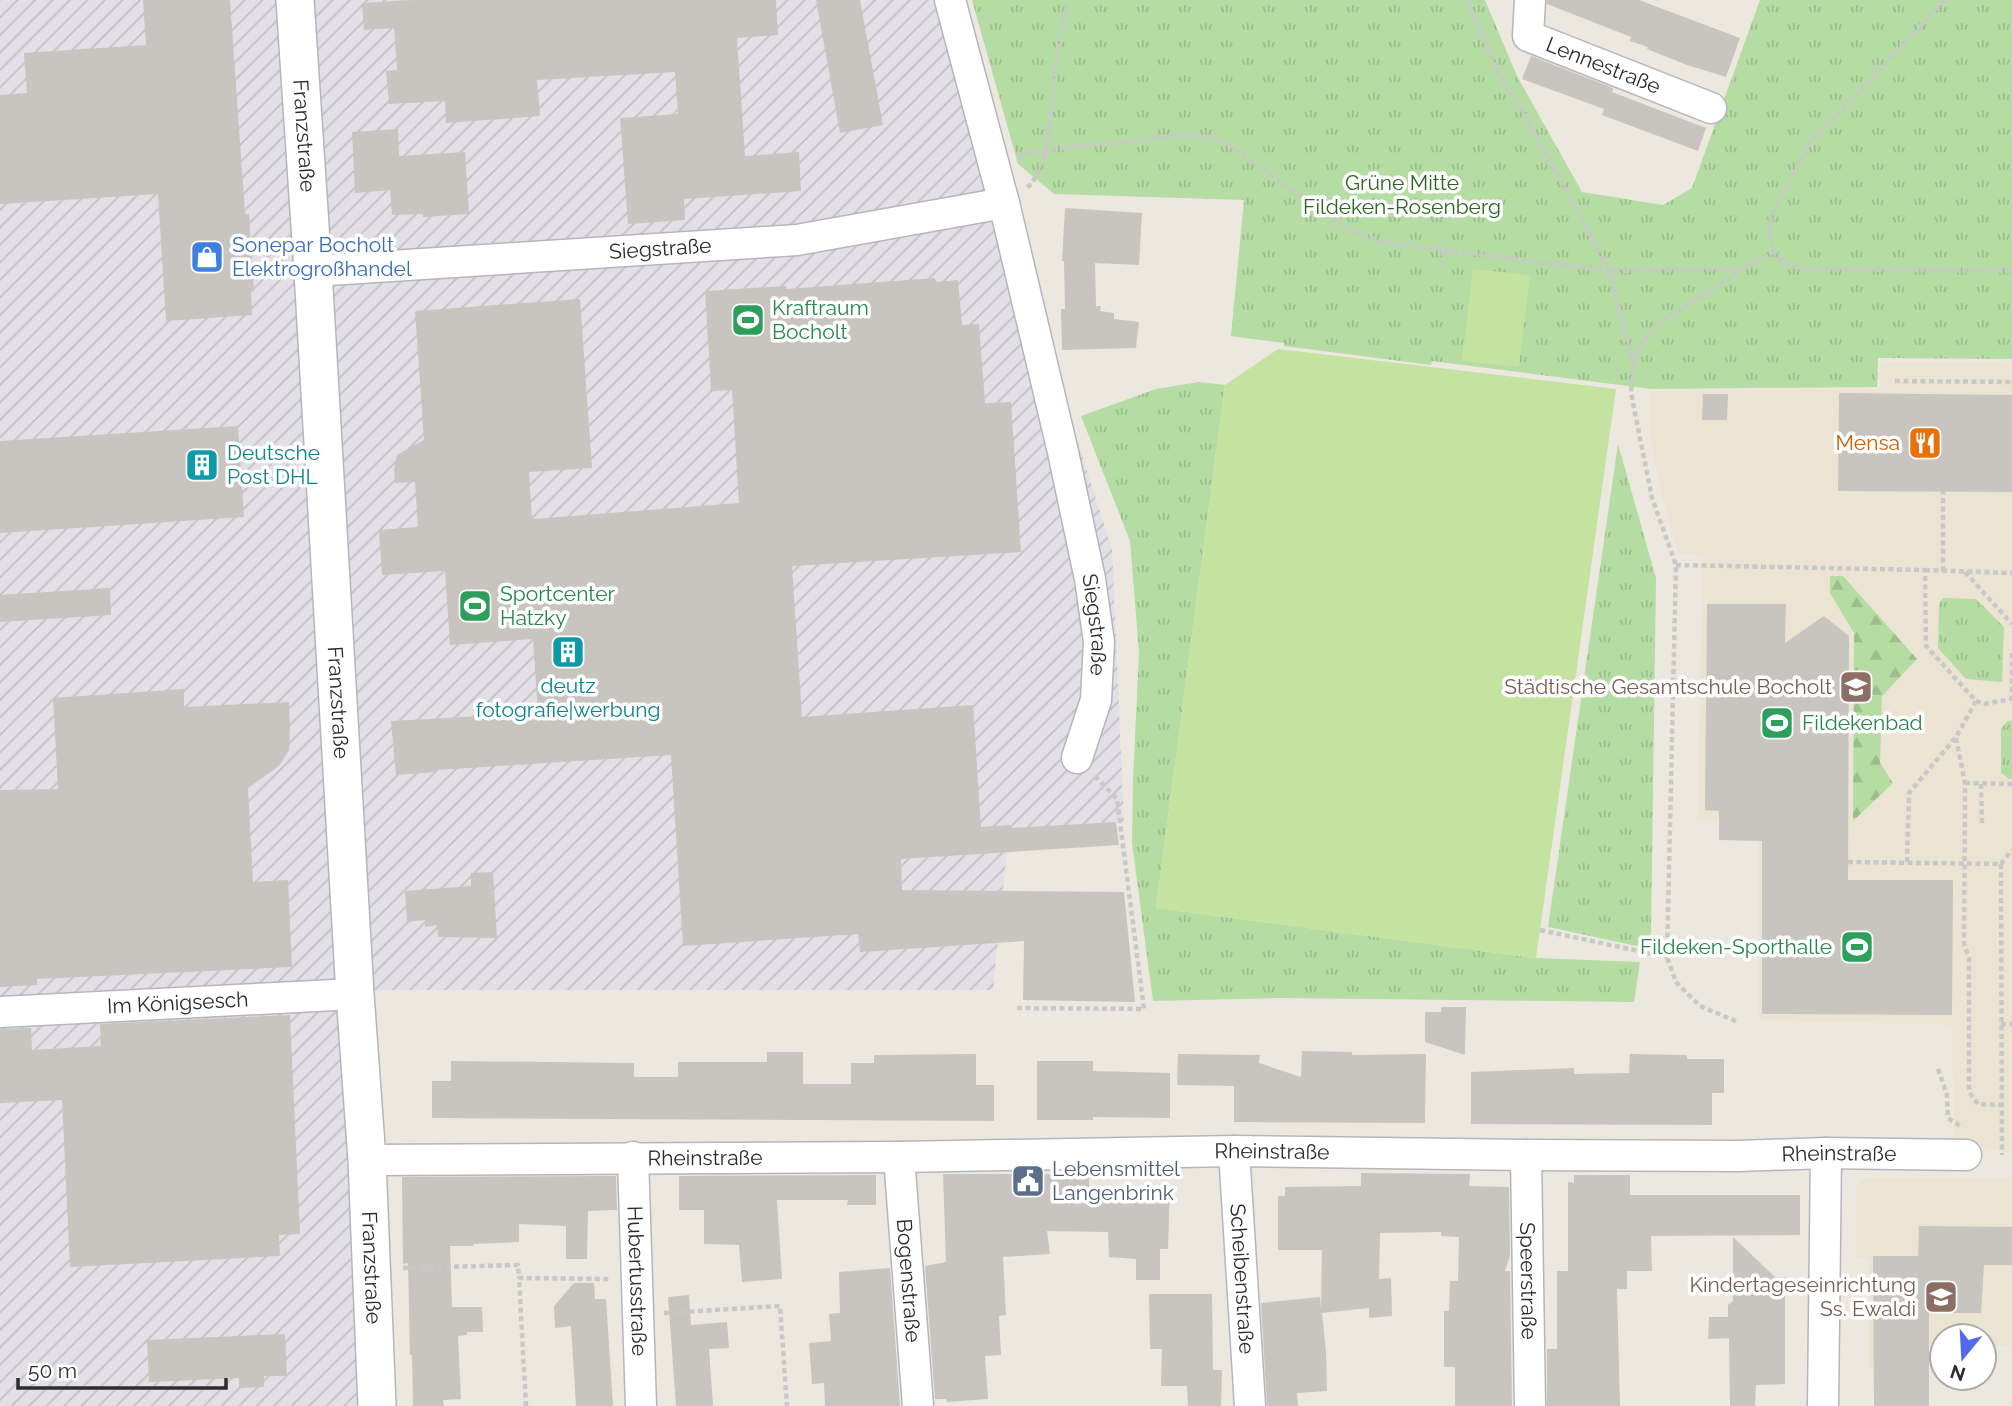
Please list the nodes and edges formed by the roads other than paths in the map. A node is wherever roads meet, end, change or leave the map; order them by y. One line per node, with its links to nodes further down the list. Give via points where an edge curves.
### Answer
1 (295, 0): 6 (street, Franzstraße)
2 (950, 0): 5 (street, Siegstraße)
3 (1530, 0): 4 (street, Lennestraße, via 1528,36)
4 (1711, 108)
5 (1004, 203): 6 (street, Siegstraße, via 797,240); 7 (street, Siegstraße, via 1090,579 1099,642 1096,700)
6 (313, 271): 8 (street, Franzstraße)
7 (1077, 758)
8 (355, 994): 9 (street, Im Königsesch); 16 (street, Franzstraße)
9 (0, 1012)
10 (1966, 1143): 12 (street, Rheinstraße)
11 (1234, 1151): 13 (street, Rheinstraße); 15 (street, Rheinstraße); 20 (street, Scheibenstraße)
12 (1826, 1153): 13 (street, Rheinstraße); 22 (street)
13 (1525, 1155): 21 (street, Speerstraße)
14 (633, 1157): 15 (street, Rheinstraße); 16 (street, Rheinstraße); 18 (street, Hubertusstraße)
15 (899, 1157): 19 (street, Bogenstraße)
16 (367, 1160): 17 (street, Franzstraße)
17 (377, 1406)
18 (641, 1406)
19 (918, 1406)
20 (1250, 1406)
21 (1530, 1406)
22 (1823, 1406)

